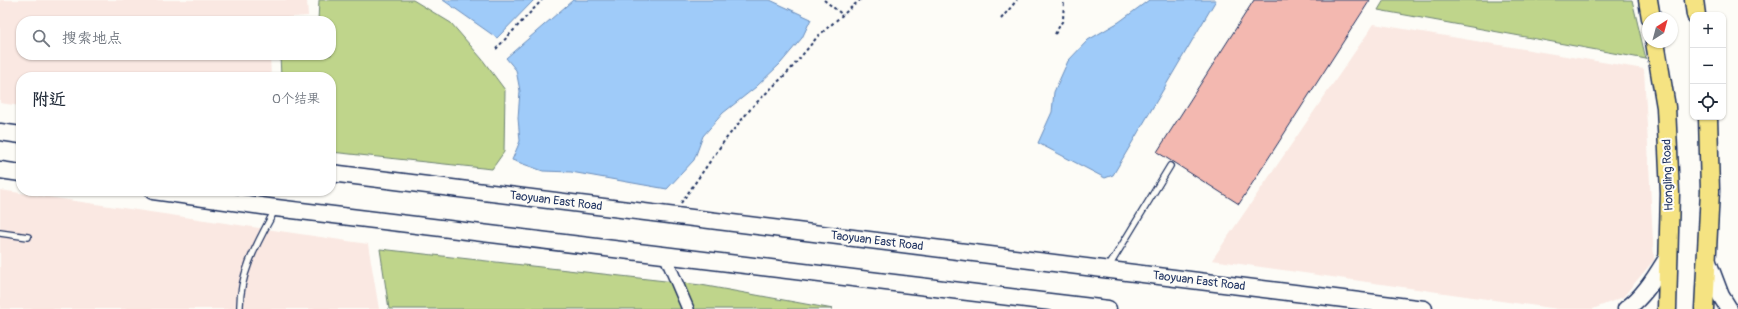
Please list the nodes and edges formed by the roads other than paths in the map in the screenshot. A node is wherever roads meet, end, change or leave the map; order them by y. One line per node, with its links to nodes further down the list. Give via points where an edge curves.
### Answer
1 (1648, 0): 3 (main road)
2 (1694, 0): 4 (main road)
3 (1650, 12)
4 (1696, 12)
5 (1656, 48): 18 (main road, Hongling Road, via 1666,107 1670,192)
6 (1708, 120): 19 (main road, via 1710,191)
7 (0, 132): 8 (main road)
8 (16, 134)
9 (1170, 166): 20 (lane)
10 (0, 170): 11 (main road)
11 (16, 172)
12 (336, 174): 20 (main road, Taoyuan East Road)
13 (189, 196): 14 (main road)
14 (276, 208): 17 (main road); 21 (lane, via 251,256 239,297)
15 (0, 233): 16 (lane)
16 (28, 237)
17 (665, 255): 22 (street); 23 (main road)
18 (1669, 255): 25 (main road, via 1652,282 1634,304); 26 (main road, Hongling Road)
19 (1707, 258): 27 (main road); 28 (main road, via 1721,296)
20 (1107, 270): 24 (main road, Taoyuan East Road)
21 (240, 309)
22 (688, 309)
23 (1108, 309)
24 (1424, 309)
25 (1626, 309)
26 (1667, 309)
27 (1704, 309)
28 (1729, 309)

